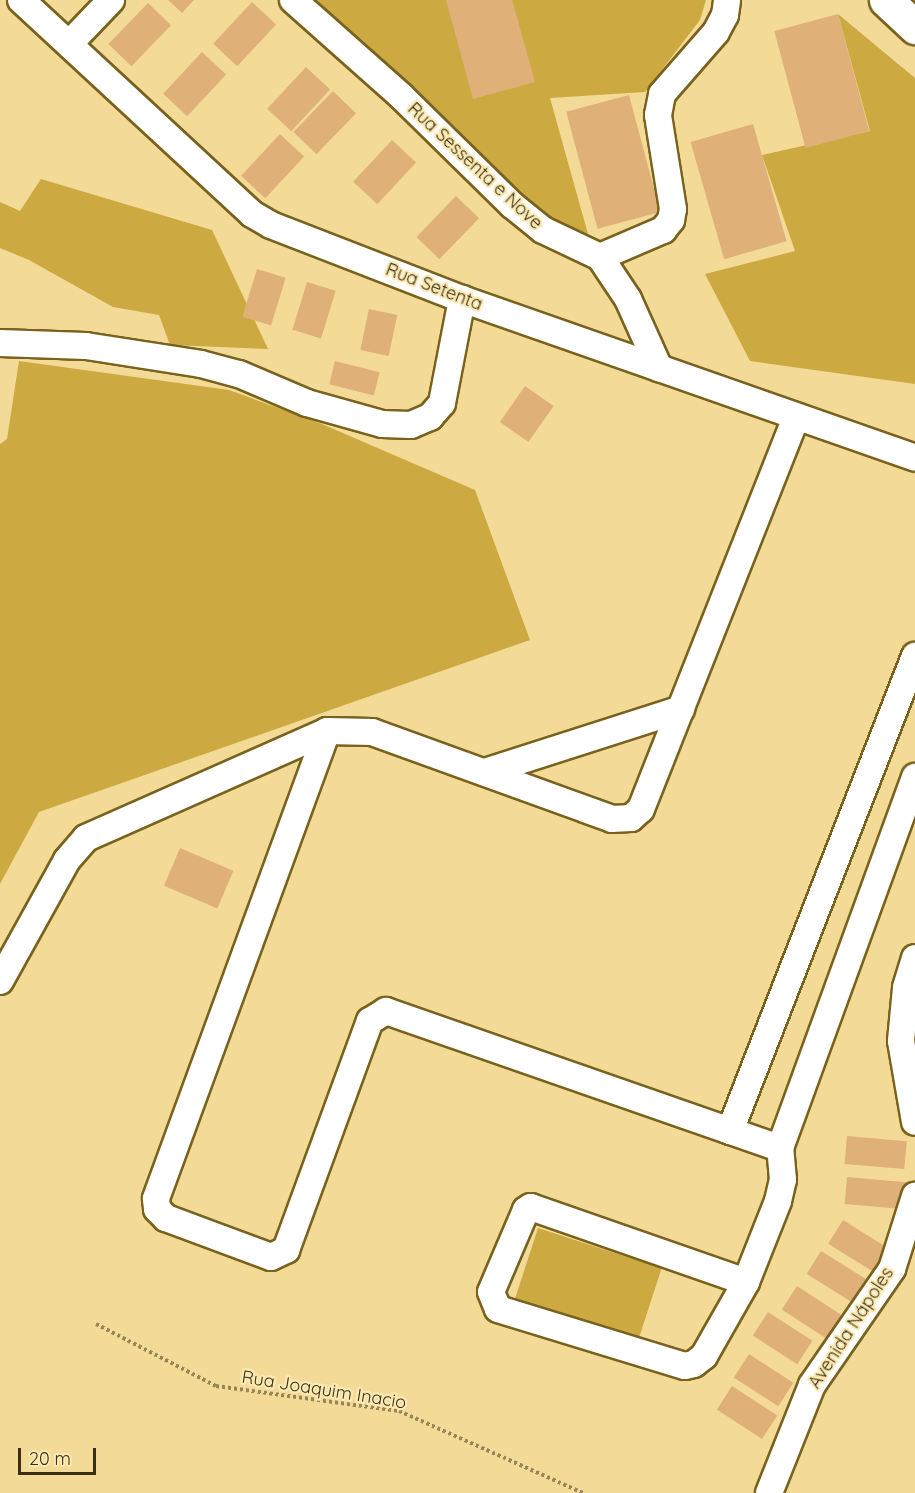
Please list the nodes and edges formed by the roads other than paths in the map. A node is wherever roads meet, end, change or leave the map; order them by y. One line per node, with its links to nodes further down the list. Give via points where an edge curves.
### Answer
1 (21, 0): 7 (street, Rua Setenta)
2 (111, 0): 7 (street)
3 (292, 0): 8 (street, Rua Sessenta e Nove, via 401,96 520,211 543,230)
4 (727, 0): 8 (street, via 717,32 662,94 658,115 673,209 670,220 663,230)
5 (886, 0): 6 (main road)
6 (915, 27)
7 (69, 44): 9 (street, Rua Setenta, via 252,214)
8 (600, 257): 11 (street, via 628,300)
9 (462, 298): 10 (street, via 442,404 430,417 411,425 382,424 307,403 238,374 201,364 86,346); 11 (street, Rua Setenta)
10 (0, 343)
11 (658, 368): 12 (street, Rua Setenta)
12 (796, 417): 13 (street, Rua Setenta); 15 (street)
13 (915, 458)
14 (915, 656): 22 (street)
15 (681, 709): 17 (street); 17 (street, via 641,809 631,818 612,819)
16 (327, 731): 17 (street, via 372,732); 20 (street, via 86,838 67,860); 22 (street, via 156,1199 157,1209 166,1218 271,1257 286,1250 370,1021 386,1011)
17 (485, 772)
18 (915, 777): 23 (street)
19 (915, 958): 21 (street, via 906,988 902,1041)
20 (0, 981)
21 (915, 1122)
22 (730, 1131): 23 (street)
23 (780, 1148): 25 (street, via 783,1180 778,1201)
24 (915, 1196): 26 (street, Avenida Nápoles, via 891,1269 812,1385)
25 (746, 1282): 25 (street, via 531,1207 525,1210 491,1292 498,1309 685,1365 704,1356)
26 (769, 1493)

